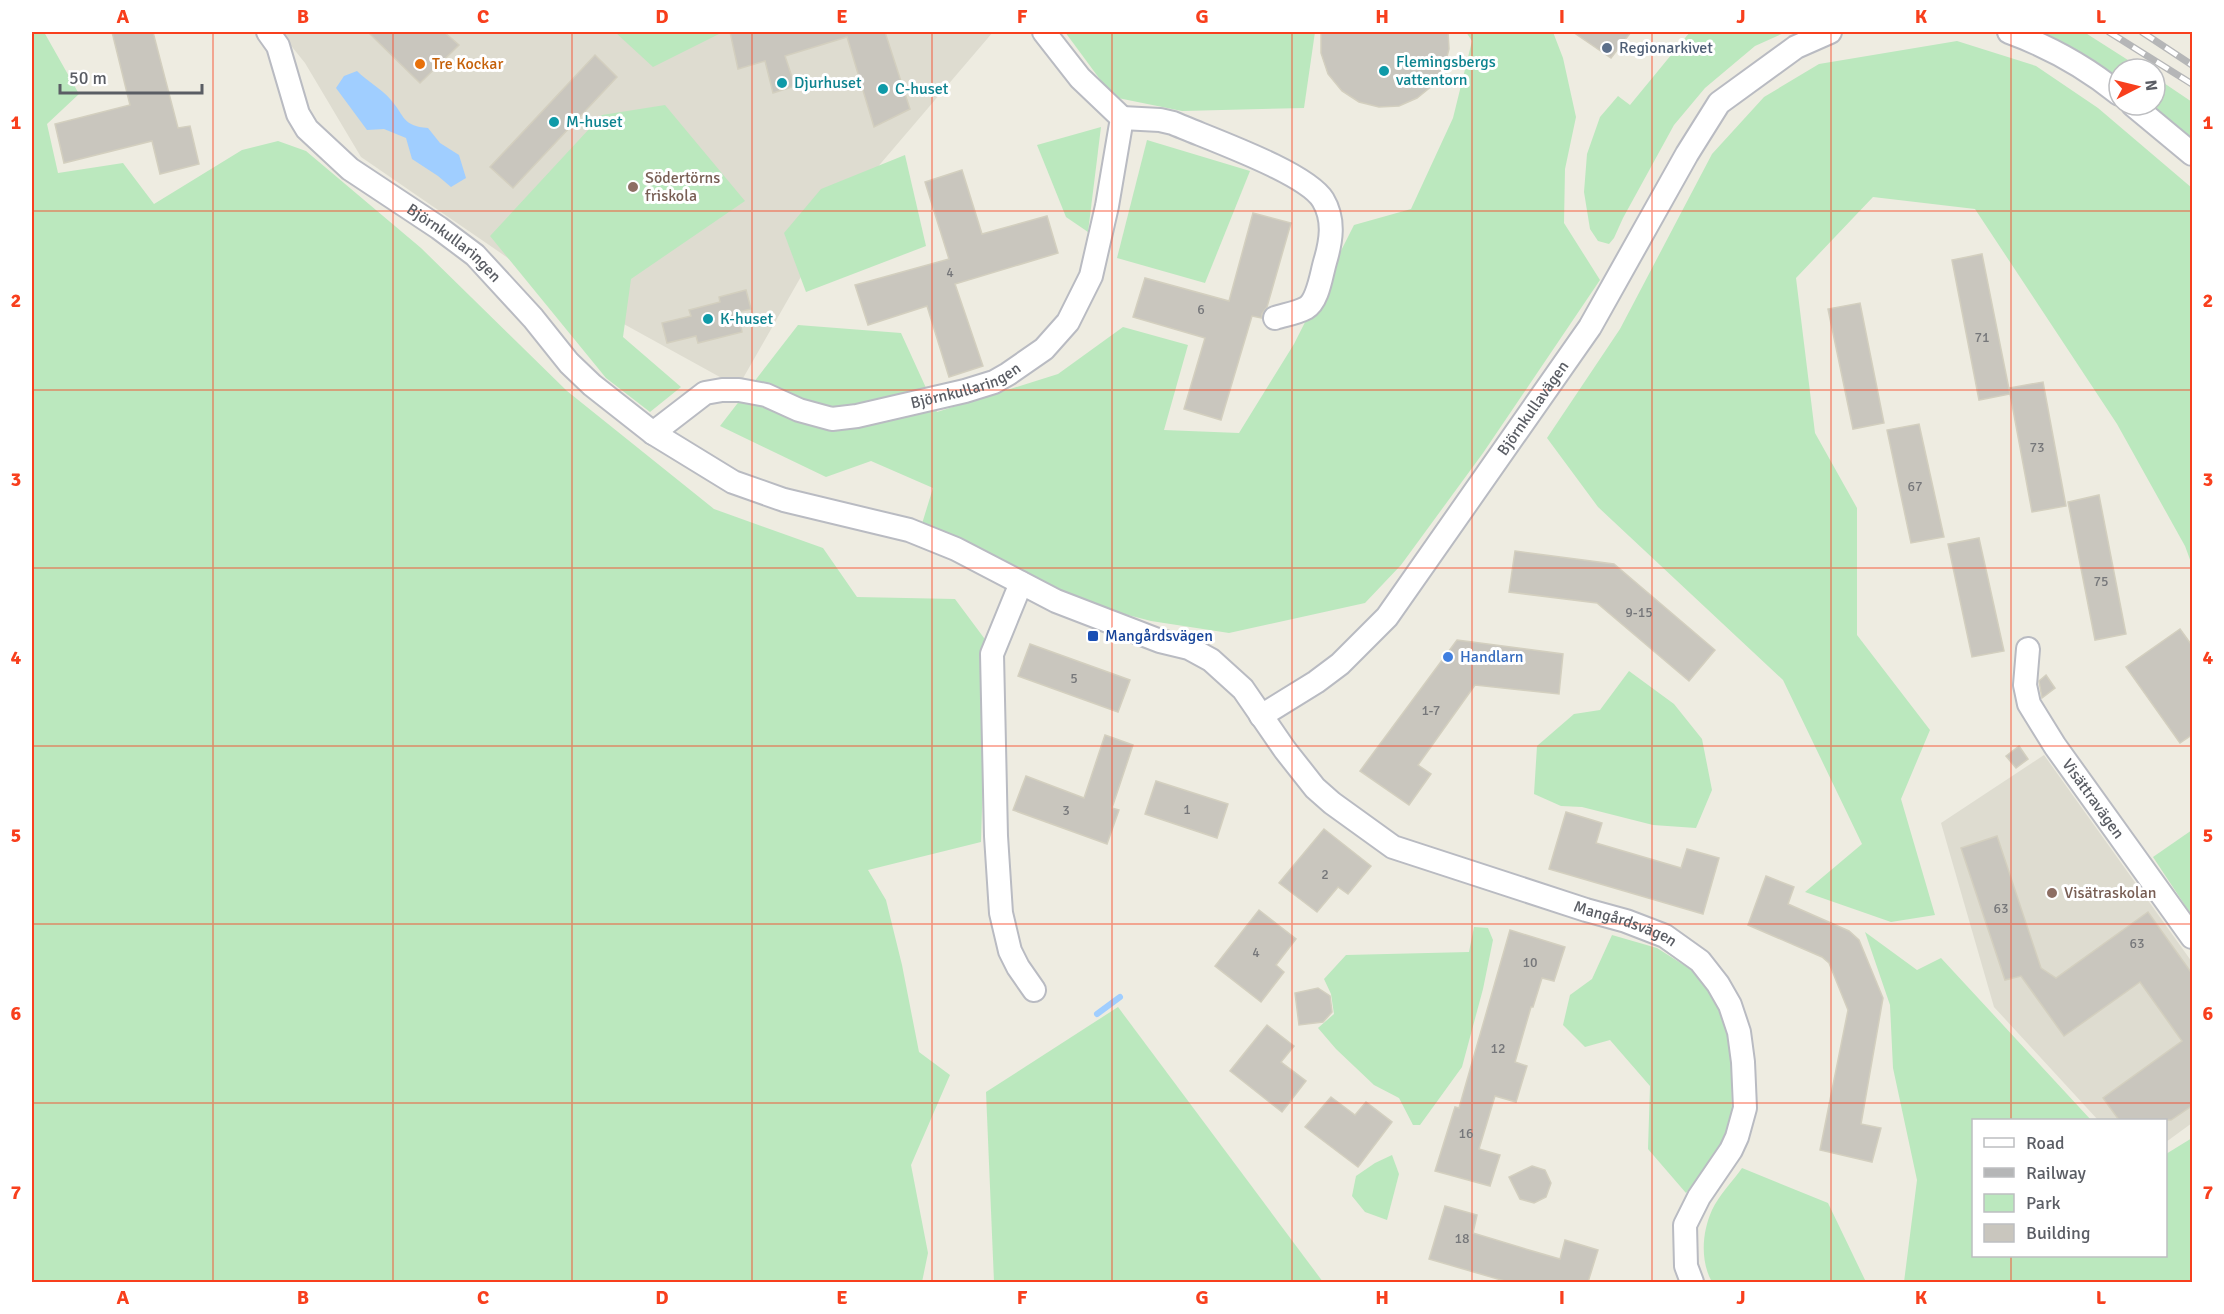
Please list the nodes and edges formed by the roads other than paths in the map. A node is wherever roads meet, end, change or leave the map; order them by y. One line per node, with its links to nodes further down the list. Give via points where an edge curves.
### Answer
1 (1044, 32): 7 (street, via 1080,78)
2 (1830, 32): 13 (street, Björnkullavägen, via 1796,47 1719,104 1590,327 1387,617 1340,664)
3 (2009, 32): 5 (street, via 2047,46)
4 (273, 39): 10 (street, Björnkullaringen, via 298,114 307,129 350,169 475,255 584,378)
5 (2107, 84)
6 (2148, 117): 8 (street)
7 (1122, 118): 9 (street, via 1173,123 1275,166 1313,188 1323,200 1330,214 1331,236 1314,298 1307,308); 10 (street, Björnkullaringen, via 1091,276 1068,322 1044,349 1008,374 965,391 832,419 766,395 722,390 705,393)
8 (2193, 154)
9 (1275, 318)
10 (653, 432): 11 (street, Björnkullaringen, via 733,482 784,500 909,530)
11 (1021, 583): 13 (street, Björnkullaringen, via 1056,601 1189,648 1210,660 1243,689); 15 (street, via 992,654 996,836 1001,913 1010,951)
12 (2028, 649): 14 (street, Visättravägen, via 2025,686 2029,704 2055,747)
13 (1261, 716): 16 (street, Mangårdsvägen, via 1315,788 1393,847 1665,936 1700,961 1718,984 1739,1032 1744,1108 1734,1143 1685,1225 1686,1266)
14 (2193, 936)
15 (1034, 990)
16 (1692, 1282)

